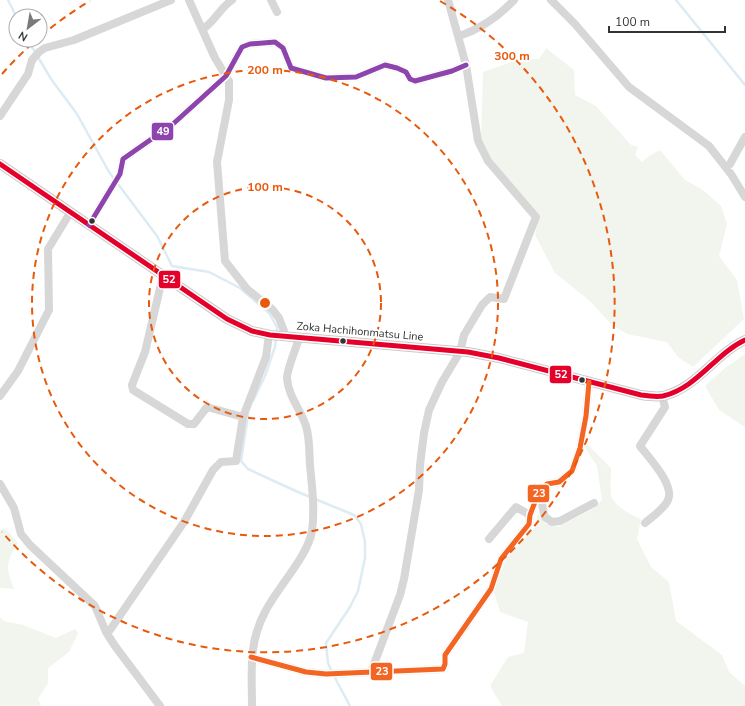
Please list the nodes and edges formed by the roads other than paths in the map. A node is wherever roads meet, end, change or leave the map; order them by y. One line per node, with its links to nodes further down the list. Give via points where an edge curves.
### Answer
1 (171, 0): 13 (street, via 38,52 32,60 28,74)
2 (189, 0): 9 (street)
3 (232, 0): 9 (street, via 224,6 211,24)
4 (271, 0): 8 (street)
5 (448, 0): 10 (street)
6 (514, 0): 10 (street, via 494,18)
7 (551, 0): 16 (street, via 629,87 709,146)
8 (277, 12)
9 (203, 29): 12 (street)
10 (459, 36): 11 (street)
11 (466, 65): 12 (street, via 415,81 410,79 406,72 385,65 356,77 326,78 291,68 283,48 276,42 242,47); 25 (street, via 478,141 488,161 536,217 504,299 490,297 482,305 464,335)
12 (226, 76): 19 (street, via 173,124 123,159 120,174); 22 (street, via 229,81 229,100 218,162 225,261 247,289 279,318 284,331)
13 (0, 116)
14 (745, 137): 16 (street)
15 (0, 164): 18 (main road, Zoka Hachihonmatsu Line)
16 (726, 167): 17 (street)
17 (745, 197)
18 (70, 213): 19 (main road, Zoka Hachihonmatsu Line); 27 (street, via 48,249 49,310 18,371)
19 (89, 225): 20 (main road, Zoka Hachihonmatsu Line)
20 (164, 277): 21 (main road, Zoka Hachihonmatsu Line, via 227,319 252,331); 29 (street, via 145,352 132,385 133,390 188,424 194,424 207,407)
21 (270, 335): 22 (main road, Zoka Hachihonmatsu Line); 29 (street, via 266,357)
22 (283, 337): 23 (main road, Zoka Hachihonmatsu Line)
23 (299, 338): 25 (main road, Zoka Hachihonmatsu Line); 37 (street, via 287,377 289,390 309,437 313,491 312,531 309,545 265,612 254,640)
24 (745, 340): 28 (main road, Zoka Hachihonmatsu Line, via 696,379 678,391)
25 (460, 352): 26 (main road, Zoka Hachihonmatsu Line, via 499,358); 38 (street, via 429,410 404,580)
26 (589, 382): 28 (main road, Zoka Hachihonmatsu Line, via 641,395); 31 (street, via 586,416 577,460 572,471 559,482)
27 (0, 396)
28 (662, 396): 34 (street, via 665,407 640,446 666,480 668,500)
29 (243, 417): 36 (street, via 236,461 221,462 213,470 184,522 110,630)
30 (0, 484): 36 (street, via 14,508 21,534 95,606)
31 (547, 484): 32 (street, via 549,488 543,495 541,505 544,517 552,522 560,521); 33 (street, via 538,494)
32 (594, 503)
33 (530, 515): 35 (street, via 516,507); 38 (street, via 529,524 501,559 490,589 445,655 443,669)
34 (646, 523)
35 (490, 539)
36 (106, 632): 39 (street)
37 (251, 657): 38 (street, via 306,672); 40 (street)
38 (371, 672)
39 (160, 706)
40 (252, 706)

